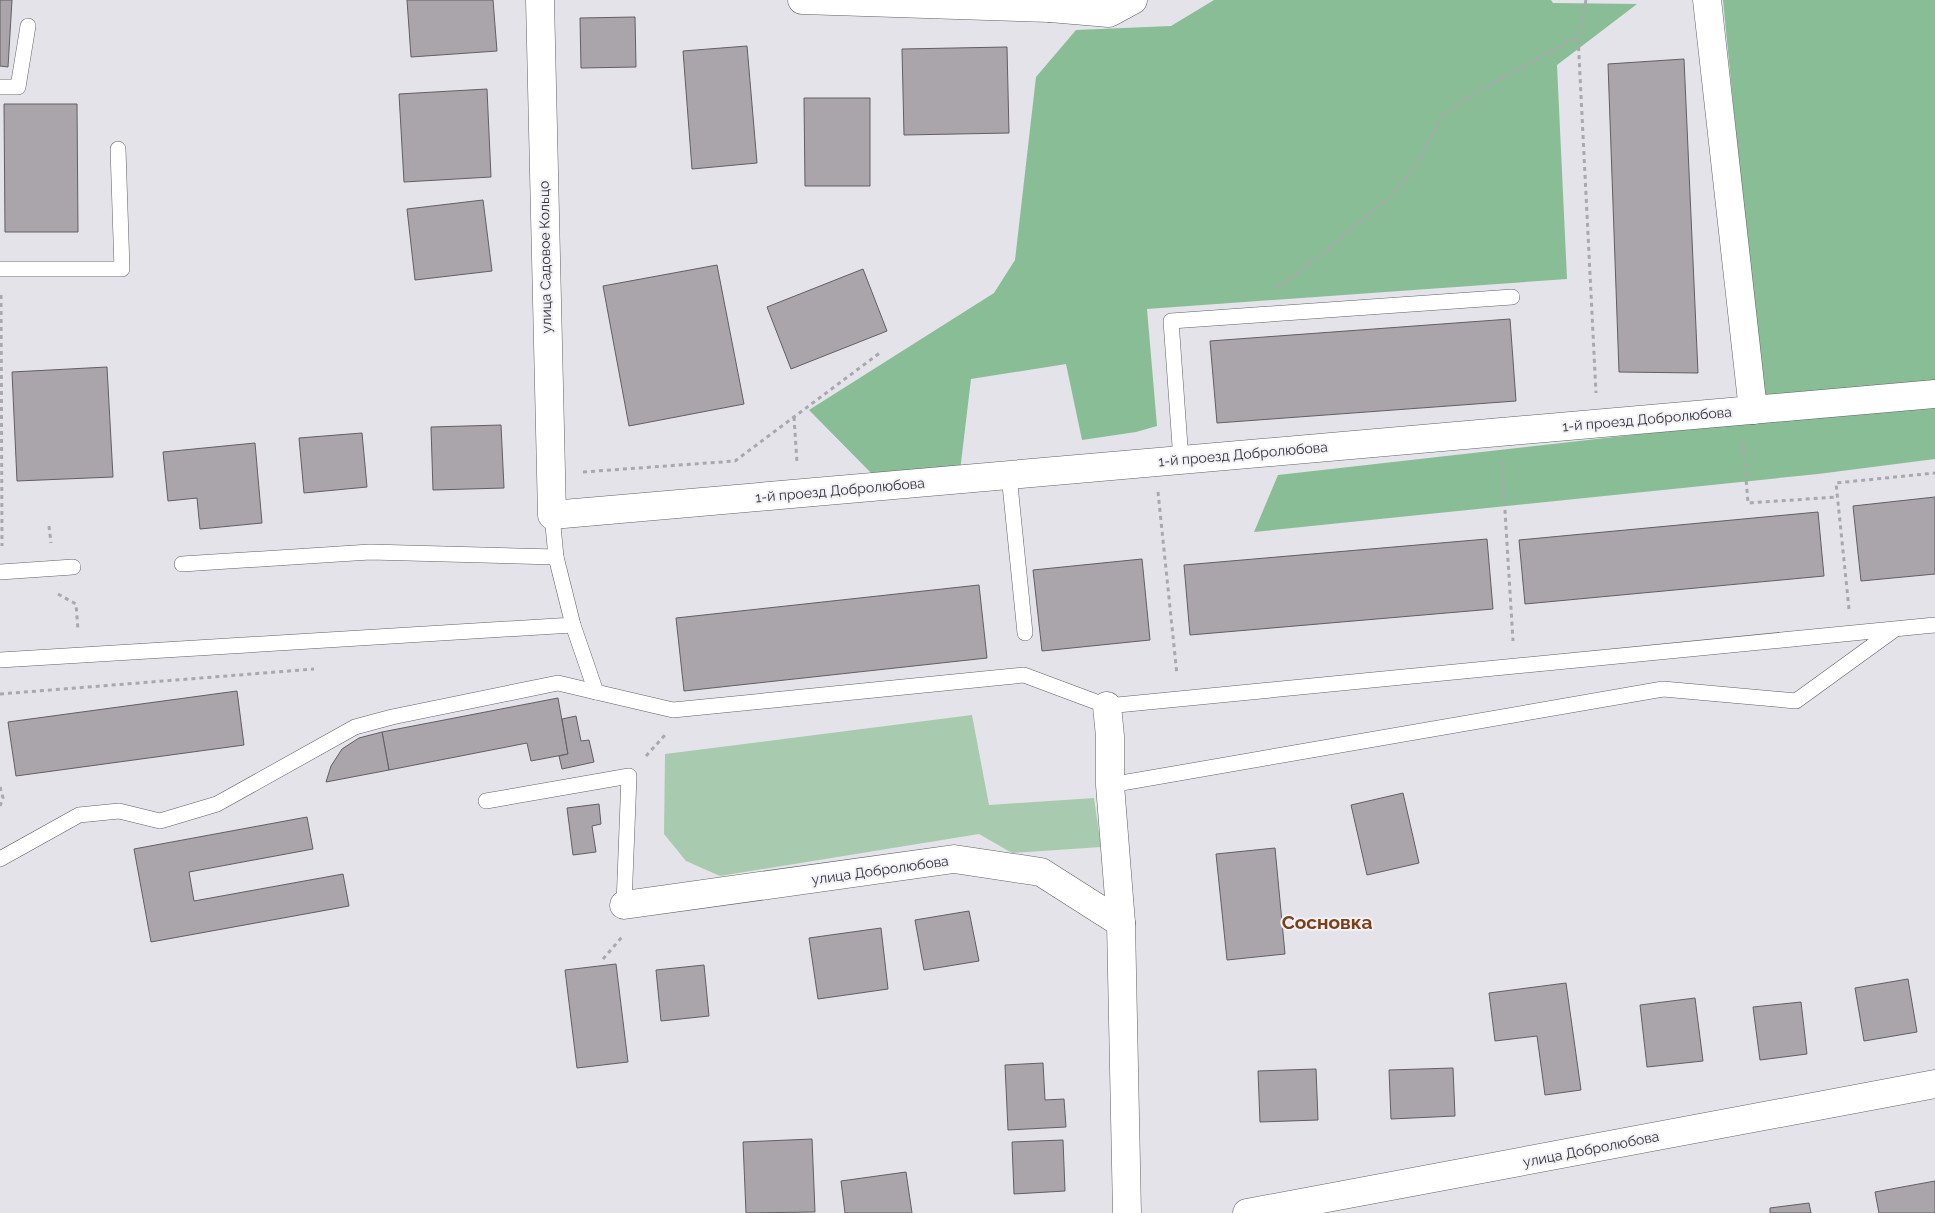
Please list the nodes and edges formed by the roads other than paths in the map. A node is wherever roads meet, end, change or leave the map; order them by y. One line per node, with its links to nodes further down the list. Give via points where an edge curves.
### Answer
1 (540, 0): 15 (street, улица Садовое Кольцо)
2 (802, 0): 5 (street)
3 (1133, 0): 5 (street, via 1108,13)
4 (1708, 0): 12 (street)
5 (1050, 4)
6 (28, 26): 7 (lane, via 18,87)
7 (0, 87)
8 (118, 149): 9 (lane, via 122,269)
9 (0, 269)
10 (1512, 297): 13 (lane, via 1171,321)
11 (1935, 394): 12 (street, 1-й проезд Добролюбова)
12 (1746, 410): 13 (street, 1-й проезд Добролюбова)
13 (1168, 461): 14 (street, 1-й проезд Добролюбова)
14 (1009, 475): 15 (street, 1-й проезд Добролюбова); 23 (lane)
15 (552, 515): 16 (lane)
16 (556, 557): 17 (lane, via 370,552); 20 (lane)
17 (182, 564)
18 (73, 567): 19 (lane)
19 (1, 572)
20 (573, 625): 24 (lane); 25 (lane)
21 (1935, 626): 22 (lane)
22 (1894, 629): 26 (lane); 27 (lane, via 1796,701 1663,689)
23 (1025, 633)
24 (0, 660)
25 (596, 692): 26 (lane, via 673,710 1024,674); 29 (lane, via 558,683 355,727 217,804 160,821 120,811 79,815)
26 (1107, 706): 27 (street)
27 (1110, 785): 31 (street)
28 (486, 801): 30 (lane, via 629,776)
29 (0, 859)
30 (624, 905): 31 (street, улица Добролюбова, via 954,859 1041,872)
31 (1121, 924): 33 (street)
32 (1935, 1084): 34 (street, улица Добролюбова)
33 (1127, 1213)
34 (1248, 1213)

